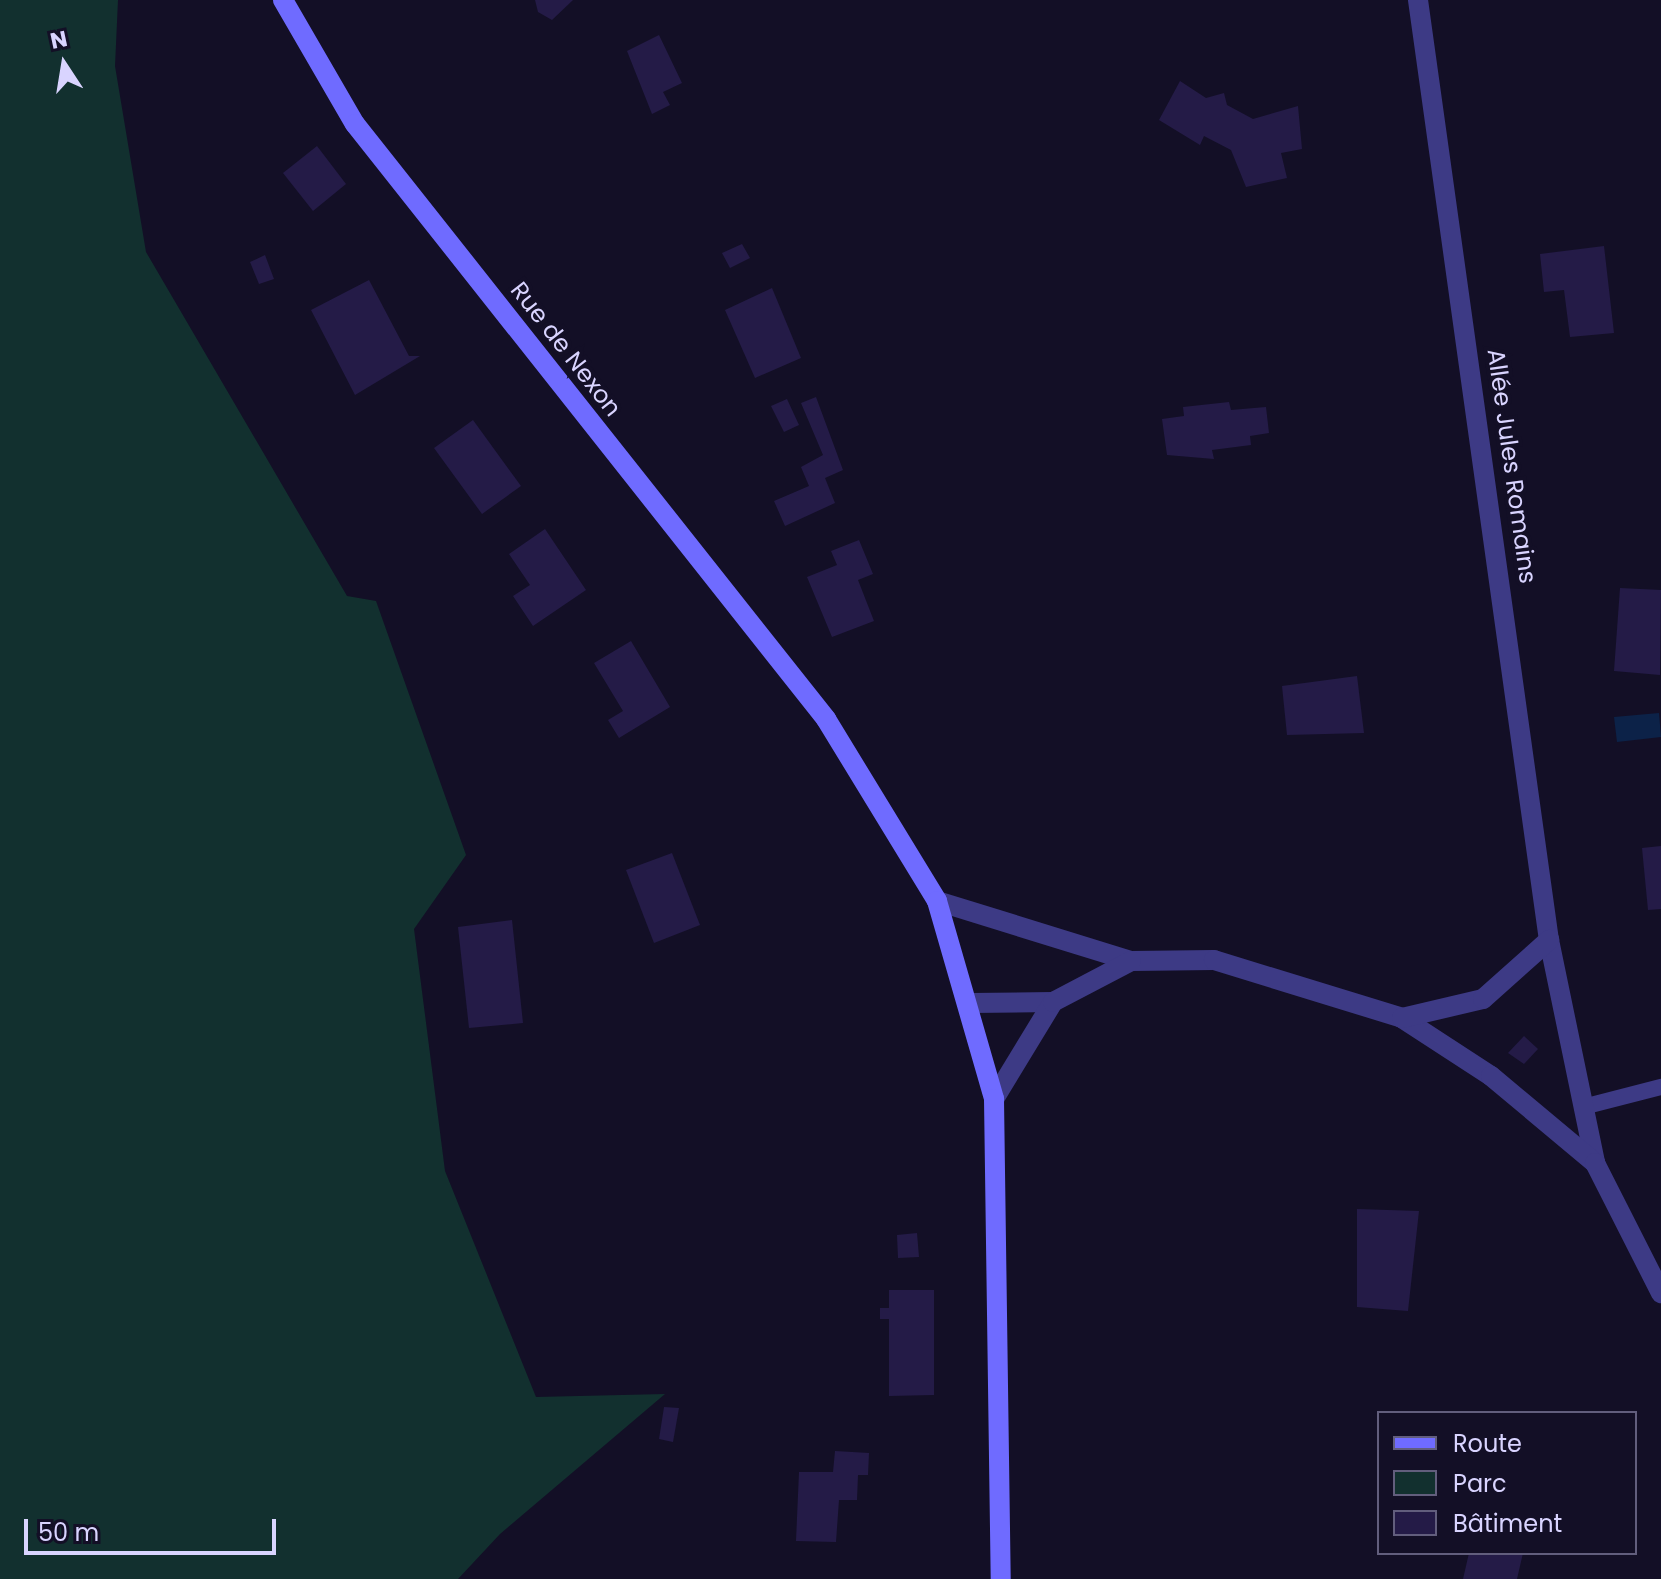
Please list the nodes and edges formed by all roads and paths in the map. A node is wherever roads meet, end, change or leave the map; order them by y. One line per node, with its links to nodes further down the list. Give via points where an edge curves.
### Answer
1 (283, 0): 3 (main road, Rue de Nexon, via 355,124 826,719)
2 (1418, 0): 4 (street, Allée Jules Romains)
3 (937, 901): 5 (street); 7 (main road, Rue de Nexon)
4 (1549, 940): 8 (street, via 1483,999); 11 (street, Allée Jules Romains)
5 (1131, 961): 6 (street); 8 (street, via 1214,960)
6 (1053, 1002): 7 (street); 10 (street)
7 (971, 1003): 10 (main road, Rue de Nexon)
8 (1402, 1018): 12 (street, via 1491,1076)
9 (1661, 1087): 11 (lane)
10 (994, 1099): 14 (main road, Rue de Nexon)
11 (1583, 1107): 12 (street, Allée Jules Romains)
12 (1595, 1163): 13 (street)
13 (1661, 1293)
14 (1001, 1579)

